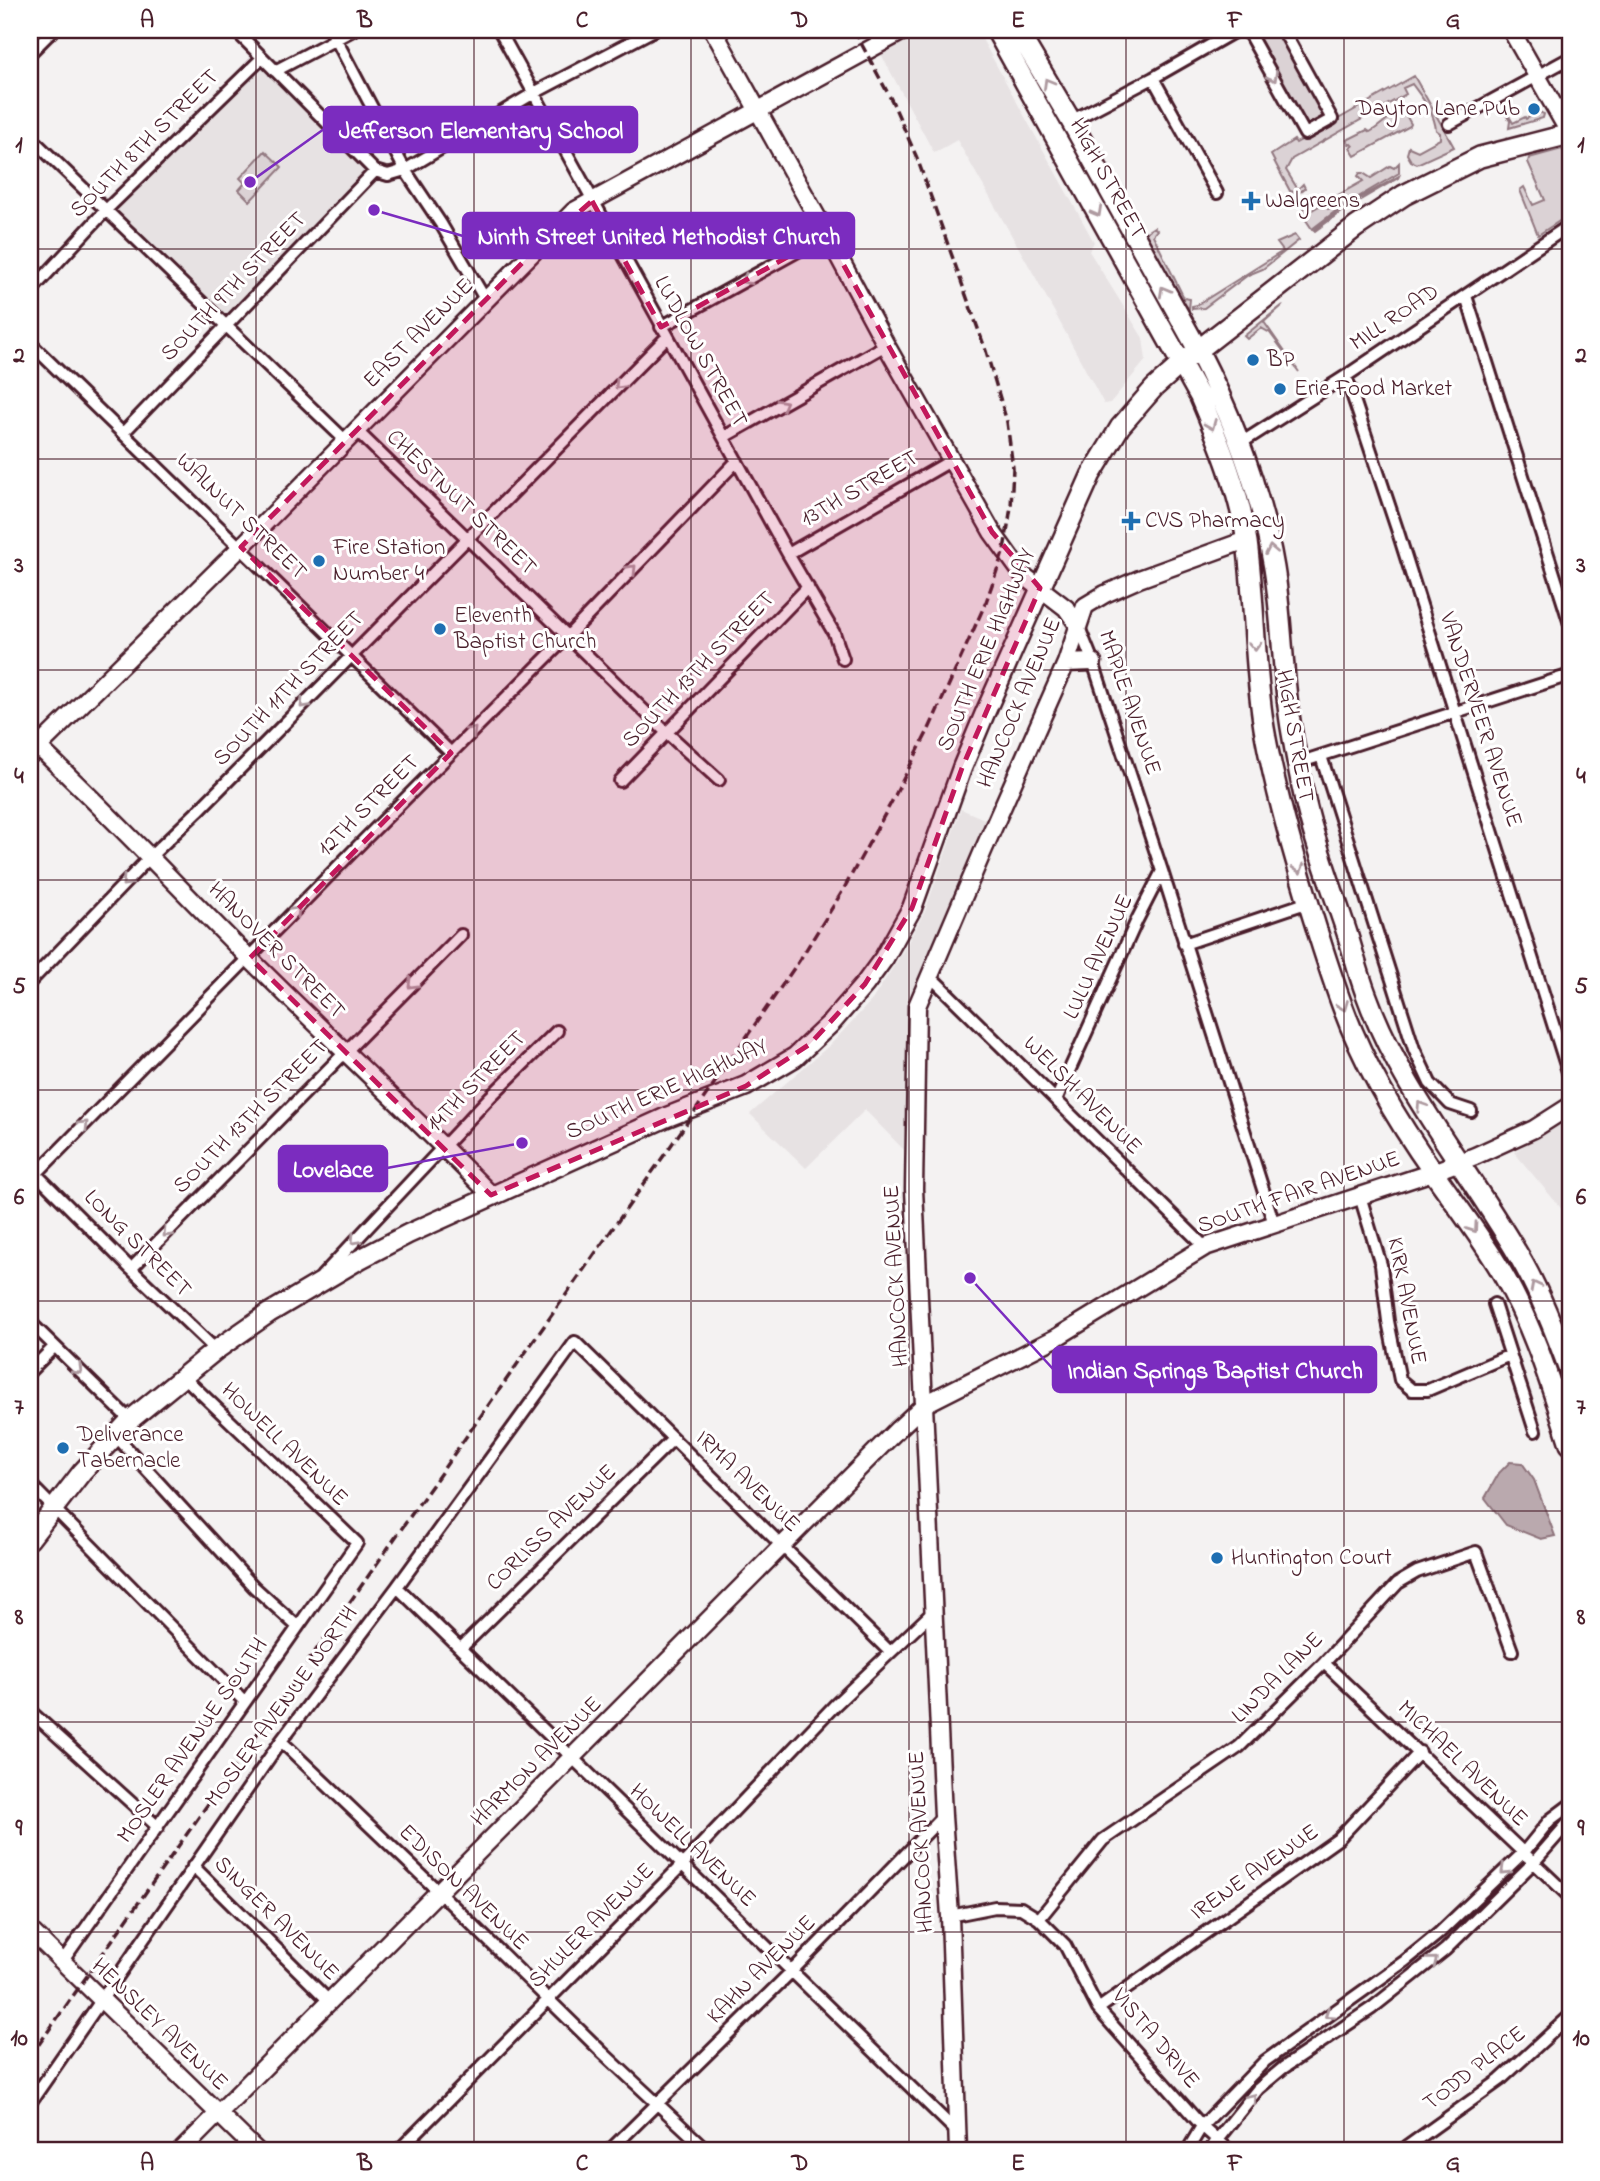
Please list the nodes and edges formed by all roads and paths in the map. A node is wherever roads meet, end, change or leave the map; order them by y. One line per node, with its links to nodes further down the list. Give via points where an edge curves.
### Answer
1 (53, 30): 15 (street)
2 (235, 30): 16 (street)
3 (353, 30): 14 (street)
4 (499, 30): 21 (street, LUDLOW STREET)
5 (654, 30): 21 (street)
6 (713, 30): 22 (street, MAPLE AVENUE)
7 (905, 30): 22 (street, EAST AVENUE, via 879,37)
8 (996, 30): 23 (highway, HIGH STREET)
9 (1017, 30): 24 (highway, HIGH STREET, one-way to 9)
10 (1237, 30): 20 (street)
11 (1247, 30): 12 (street, one-way to 12, via 1305,134 1332,119)
12 (1283, 30)
13 (1511, 30): 19 (street)
14 (334, 34): 18 (street); 28 (street)
15 (30, 53)
16 (262, 58): 18 (street); 32 (street, SOUTH 8TH STREET)
17 (1570, 58): 19 (street)
18 (275, 71): 29 (street)
19 (1537, 76): 25 (street); 26 (street)
20 (1153, 78): 24 (street); 30 (street)
21 (534, 93): 28 (street); 31 (street, LUDLOW STREET)
22 (756, 110): 31 (street, EAST AVENUE); 34 (street, MAPLE AVENUE)
23 (1047, 121): 24 (street); 43 (highway, HIGH STREET, one-way to 43)
24 (1071, 121): 42 (highway, HIGH STREET, one-way to 24)
25 (1449, 124)
26 (1570, 134): 42 (highway, SOUTH ERIE HIGHWAY, via 1480,157 1404,195)
27 (30, 137): 32 (street, CHESTNUT STREET)
28 (405, 170): 29 (street, via 388,175); 37 (street)
29 (375, 172): 38 (street, SOUTH 9TH STREET)
30 (1217, 192)
31 (592, 201): 37 (street, EAST AVENUE, via 574,211); 39 (street, LUDLOW STREET)
32 (105, 211): 35 (street, SOUTH 8TH STREET); 38 (street, CHESTNUT STREET)
33 (1570, 225): 36 (street, MILL ROAD)
34 (827, 234): 39 (street, SOUTH 11TH STREET, one-way to 39); 41 (street, MAPLE AVENUE)
35 (30, 292)
36 (1466, 296): 44 (street, MILL ROAD); 57 (street)
37 (485, 299): 46 (street, EAST AVENUE)
38 (226, 326): 45 (street, SOUTH 9TH STREET); 46 (street, CHESTNUT STREET)
39 (664, 332): 47 (street, LUDLOW STREET); 51 (street, SOUTH 11TH STREET, one-way to 51)
40 (30, 342): 45 (street, WALNUT STREET)
41 (886, 345): 47 (street, one-way to 41); 49 (street, MAPLE AVENUE)
42 (1198, 350): 43 (highway, SOUTH ERIE HIGHWAY); 48 (highway, HIGH STREET)
43 (1182, 363): 52 (highway, HIGH STREET, one-way to 52, via 1224,454); 56 (main road, SOUTH ERIE HIGHWAY, via 1142,401 1107,447)
44 (1346, 376): 48 (street, MILL ROAD); 65 (street, VANDERVEER AVENUE)
45 (124, 432): 53 (street, WALNUT STREET)
46 (351, 435): 51 (street, CHESTNUT STREET); 53 (street, EAST AVENUE)
47 (724, 438): 50 (street, LUDLOW STREET)
48 (1241, 443): 70 (highway, HIGH STREET, one-way to 48, via 1287,706 1274,569)
49 (952, 460): 54 (street, 13TH STREET); 56 (street, MAPLE AVENUE, via 1004,550)
50 (737, 461): 54 (street, LUDLOW STREET); 59 (street, 12TH STREET, one-way to 50)
51 (467, 538): 59 (street, CHESTNUT STREET); 60 (street, SOUTH 11TH STREET)
52 (1246, 540): 58 (street, HANCOCK AVENUE, via 1093,600 1085,606); 75 (highway, HIGH STREET, one-way to 75, via 1264,726 1285,824)
53 (241, 547): 60 (street, WALNUT STREET); 67 (street, EAST AVENUE)
54 (788, 554): 55 (street, LUDLOW STREET)
55 (808, 587): 61 (street, LUDLOW STREET); 66 (street, SOUTH 13TH STREET)
56 (1040, 588): 58 (street, MAPLE AVENUE, via 1066,608); 91 (main road, SOUTH ERIE HIGHWAY, via 967,756 912,908 884,958 838,1016 795,1057 746,1086)
57 (1570, 624)
58 (1078, 625): 62 (street, MAPLE AVENUE); 63 (street, HANCOCK AVENUE)
59 (568, 636): 66 (street, CHESTNUT STREET); 68 (street, 12TH STREET, one-way to 59)
60 (352, 655): 68 (street, WALNUT STREET); 73 (street, SOUTH 11TH STREET, one-way to 73)
61 (844, 659)
62 (1093, 662): 63 (street); 74 (street, MAPLE AVENUE)
63 (1066, 663): 79 (street, HANCOCK AVENUE)
64 (1570, 675): 65 (street)
65 (1455, 712): 69 (street); 83 (street, VANDERVEER AVENUE)
66 (667, 733): 71 (street, CHESTNUT STREET); 72 (street, SOUTH 13TH STREET)
67 (32, 747): 73 (street, HANOVER STREET)
68 (451, 753): 78 (street, 12TH STREET, one-way to 68)
69 (1321, 756): 70 (street); 86 (street, HIGH STREET, via 1414,1049 1430,1083 1450,1104)
70 (1298, 764): 88 (highway, HIGH STREET, one-way to 70, via 1414,1095 1371,1006 1314,832)
71 (719, 780)
72 (620, 781)
73 (150, 857): 78 (street, HANOVER STREET); 80 (street, SOUTH 11TH STREET, one-way to 80)
74 (1162, 871): 77 (street, MAPLE AVENUE); 84 (street, LULU AVENUE)
75 (1309, 902): 77 (street); 89 (highway, HIGH STREET, one-way to 89, via 1365,1061)
76 (461, 935): 82 (street, SOUTH 13TH STREET, one-way to 82)
77 (1184, 944): 93 (street, MAPLE AVENUE)
78 (250, 958): 82 (street, HANOVER STREET); 90 (street, 12TH STREET, one-way to 78)
79 (930, 976): 84 (street, WELSH AVENUE); 106 (street, HANCOCK AVENUE, via 917,1006 914,1189)
80 (30, 982)
81 (557, 1031): 87 (street, 14TH STREET)
82 (346, 1051): 87 (street, HANOVER STREET); 95 (street, SOUTH 13TH STREET, one-way to 95)
83 (1570, 1078)
84 (1056, 1100): 94 (street, WELSH AVENUE)
85 (1570, 1106): 88 (street, SOUTH FAIR AVENUE, via 1521,1136)
86 (1471, 1111)
87 (444, 1146): 91 (street, HANOVER STREET); 96 (street, 14TH STREET, one-way to 96)
88 (1459, 1163): 89 (street, SOUTH FAIR AVENUE); 104 (highway, HIGH STREET, one-way to 88, via 1524,1265)
89 (1433, 1172): 92 (street, SOUTH FAIR AVENUE); 111 (highway, HIGH STREET, one-way to 111, via 1519,1305)
90 (32, 1174): 95 (street, LONG STREET)
91 (491, 1195): 96 (main road, SOUTH ERIE HIGHWAY)
92 (1360, 1196): 93 (street, SOUTH FAIR AVENUE); 102 (street, KIRK AVENUE, via 1381,1265 1400,1380 1412,1390 1429,1390)
93 (1274, 1224): 94 (street, SOUTH FAIR AVENUE)
94 (1205, 1247): 106 (street, SOUTH FAIR AVENUE, via 1054,1339)
95 (131, 1269): 101 (street, LONG STREET)
96 (312, 1286): 101 (main road, SOUTH ERIE HIGHWAY)
97 (1494, 1304): 102 (street)
98 (30, 1322): 100 (street)
99 (575, 1342): 110 (street, IRMA AVENUE); 117 (street, MOSLER AVENUE NORTH)
100 (54, 1347): 103 (street); 107 (street, one-way to 107)
101 (216, 1350): 105 (main road, SOUTH ERIE HIGHWAY)
102 (1510, 1356): 108 (street)
103 (30, 1371)
104 (1570, 1372)
105 (183, 1376): 107 (main road, SOUTH ERIE HIGHWAY); 115 (street, HOWELL AVENUE)
106 (925, 1404): 116 (street, HARMON AVENUE); 118 (street, HANCOCK AVENUE)
107 (130, 1420): 109 (main road, SOUTH ERIE HIGHWAY)
108 (1535, 1431)
109 (115, 1435): 113 (main road, SOUTH ERIE HIGHWAY); 119 (street, via 254,1587)
110 (673, 1439): 116 (street, IRMA AVENUE); 120 (street, CORLISS AVENUE)
111 (1570, 1444)
112 (30, 1484): 113 (street)
113 (54, 1507): 114 (main road, SOUTH ERIE HIGHWAY); 124 (street)
114 (30, 1539)
115 (357, 1543): 119 (street, MOSLER AVENUE SOUTH)
116 (783, 1546): 121 (street, IRMA AVENUE); 128 (street, HARMON AVENUE)
117 (397, 1587): 120 (street, HOWELL AVENUE); 126 (street, MOSLER AVENUE NORTH)
118 (934, 1611): 121 (street, SHULER AVENUE); 130 (street, HANCOCK AVENUE)
119 (298, 1627): 124 (street, MOSLER AVENUE SOUTH)
120 (461, 1648): 128 (street, HOWELL AVENUE)
121 (890, 1651): 135 (street, SHULER AVENUE)
122 (1512, 1651): 123 (street, LINDA LANE, via 1476,1552 1398,1583)
123 (1324, 1663): 127 (street, MICHAEL AVENUE); 140 (street, LINDA LANE, via 1239,1747 1103,1840)
124 (244, 1701): 132 (street, MOSLER AVENUE SOUTH)
125 (30, 1711): 132 (street)
126 (281, 1741): 136 (street, MOSLER AVENUE NORTH); 137 (street, EDISON AVENUE)
127 (1420, 1752): 133 (street, MICHAEL AVENUE); 147 (street, IRENE AVENUE, via 1338,1839)
128 (572, 1758): 135 (street, HOWELL AVENUE); 137 (street, HARMON AVENUE)
129 (1570, 1805): 133 (street, via 1550,1820)
130 (943, 1816): 139 (street, HANCOCK AVENUE); 143 (street, KAHN AVENUE)
131 (1570, 1821): 134 (street)
132 (159, 1827): 142 (street, MOSLER AVENUE SOUTH)
133 (1524, 1852): 134 (street, MICHAEL AVENUE); 152 (street, one-way to 152, via 1405,1961 1265,2061)
134 (1534, 1862): 138 (street, MICHAEL AVENUE); 154 (street, one-way to 134, via 1266,2082 1429,1964)
135 (682, 1865): 143 (street, HOWELL AVENUE); 145 (street, SHULER AVENUE)
136 (193, 1866): 144 (street, MOSLER AVENUE NORTH); 146 (street, SINGER AVENUE)
137 (439, 1892): 145 (street, EDISON AVENUE); 146 (street, HARMON AVENUE)
138 (1570, 1897)
139 (950, 1916): 140 (street, VISTA DRIVE, via 995,1907 1021,1908); 153 (street, HANCOCK AVENUE)
140 (1039, 1919): 147 (street, VISTA DRIVE, via 1065,1945)
141 (30, 1930): 142 (street, HENSLEY AVENUE)
142 (62, 1962): 144 (street, HENSLEY AVENUE)
143 (791, 1972): 149 (street, KAHN AVENUE); 153 (street, HOWELL AVENUE)
144 (101, 1999): 150 (street, MOSLER AVENUE NORTH); 151 (street, HENSLEY AVENUE)
145 (549, 2000): 149 (street, EDISON AVENUE); 157 (street, SHULER AVENUE)
146 (330, 2002): 151 (street, HARMON AVENUE)
147 (1098, 2009): 152 (street, VISTA DRIVE)
148 (1570, 2016): 164 (street, TODD PLACE, via 1500,2080)
149 (657, 2102): 158 (street, KAHN AVENUE); 159 (street, EDISON AVENUE)
150 (30, 2103)
151 (217, 2113): 155 (street, HARMON AVENUE); 156 (street, HENSLEY AVENUE)
152 (1202, 2126): 154 (street, VISTA DRIVE); 161 (street)
153 (959, 2134): 160 (street, HANCOCK AVENUE)
154 (1217, 2140): 162 (street); 163 (street, VISTA DRIVE)
155 (181, 2151)
156 (257, 2151)
157 (398, 2151)
158 (609, 2151)
159 (708, 2151)
160 (958, 2151)
161 (1187, 2151)
162 (1210, 2151)
163 (1230, 2151)
164 (1401, 2151)

